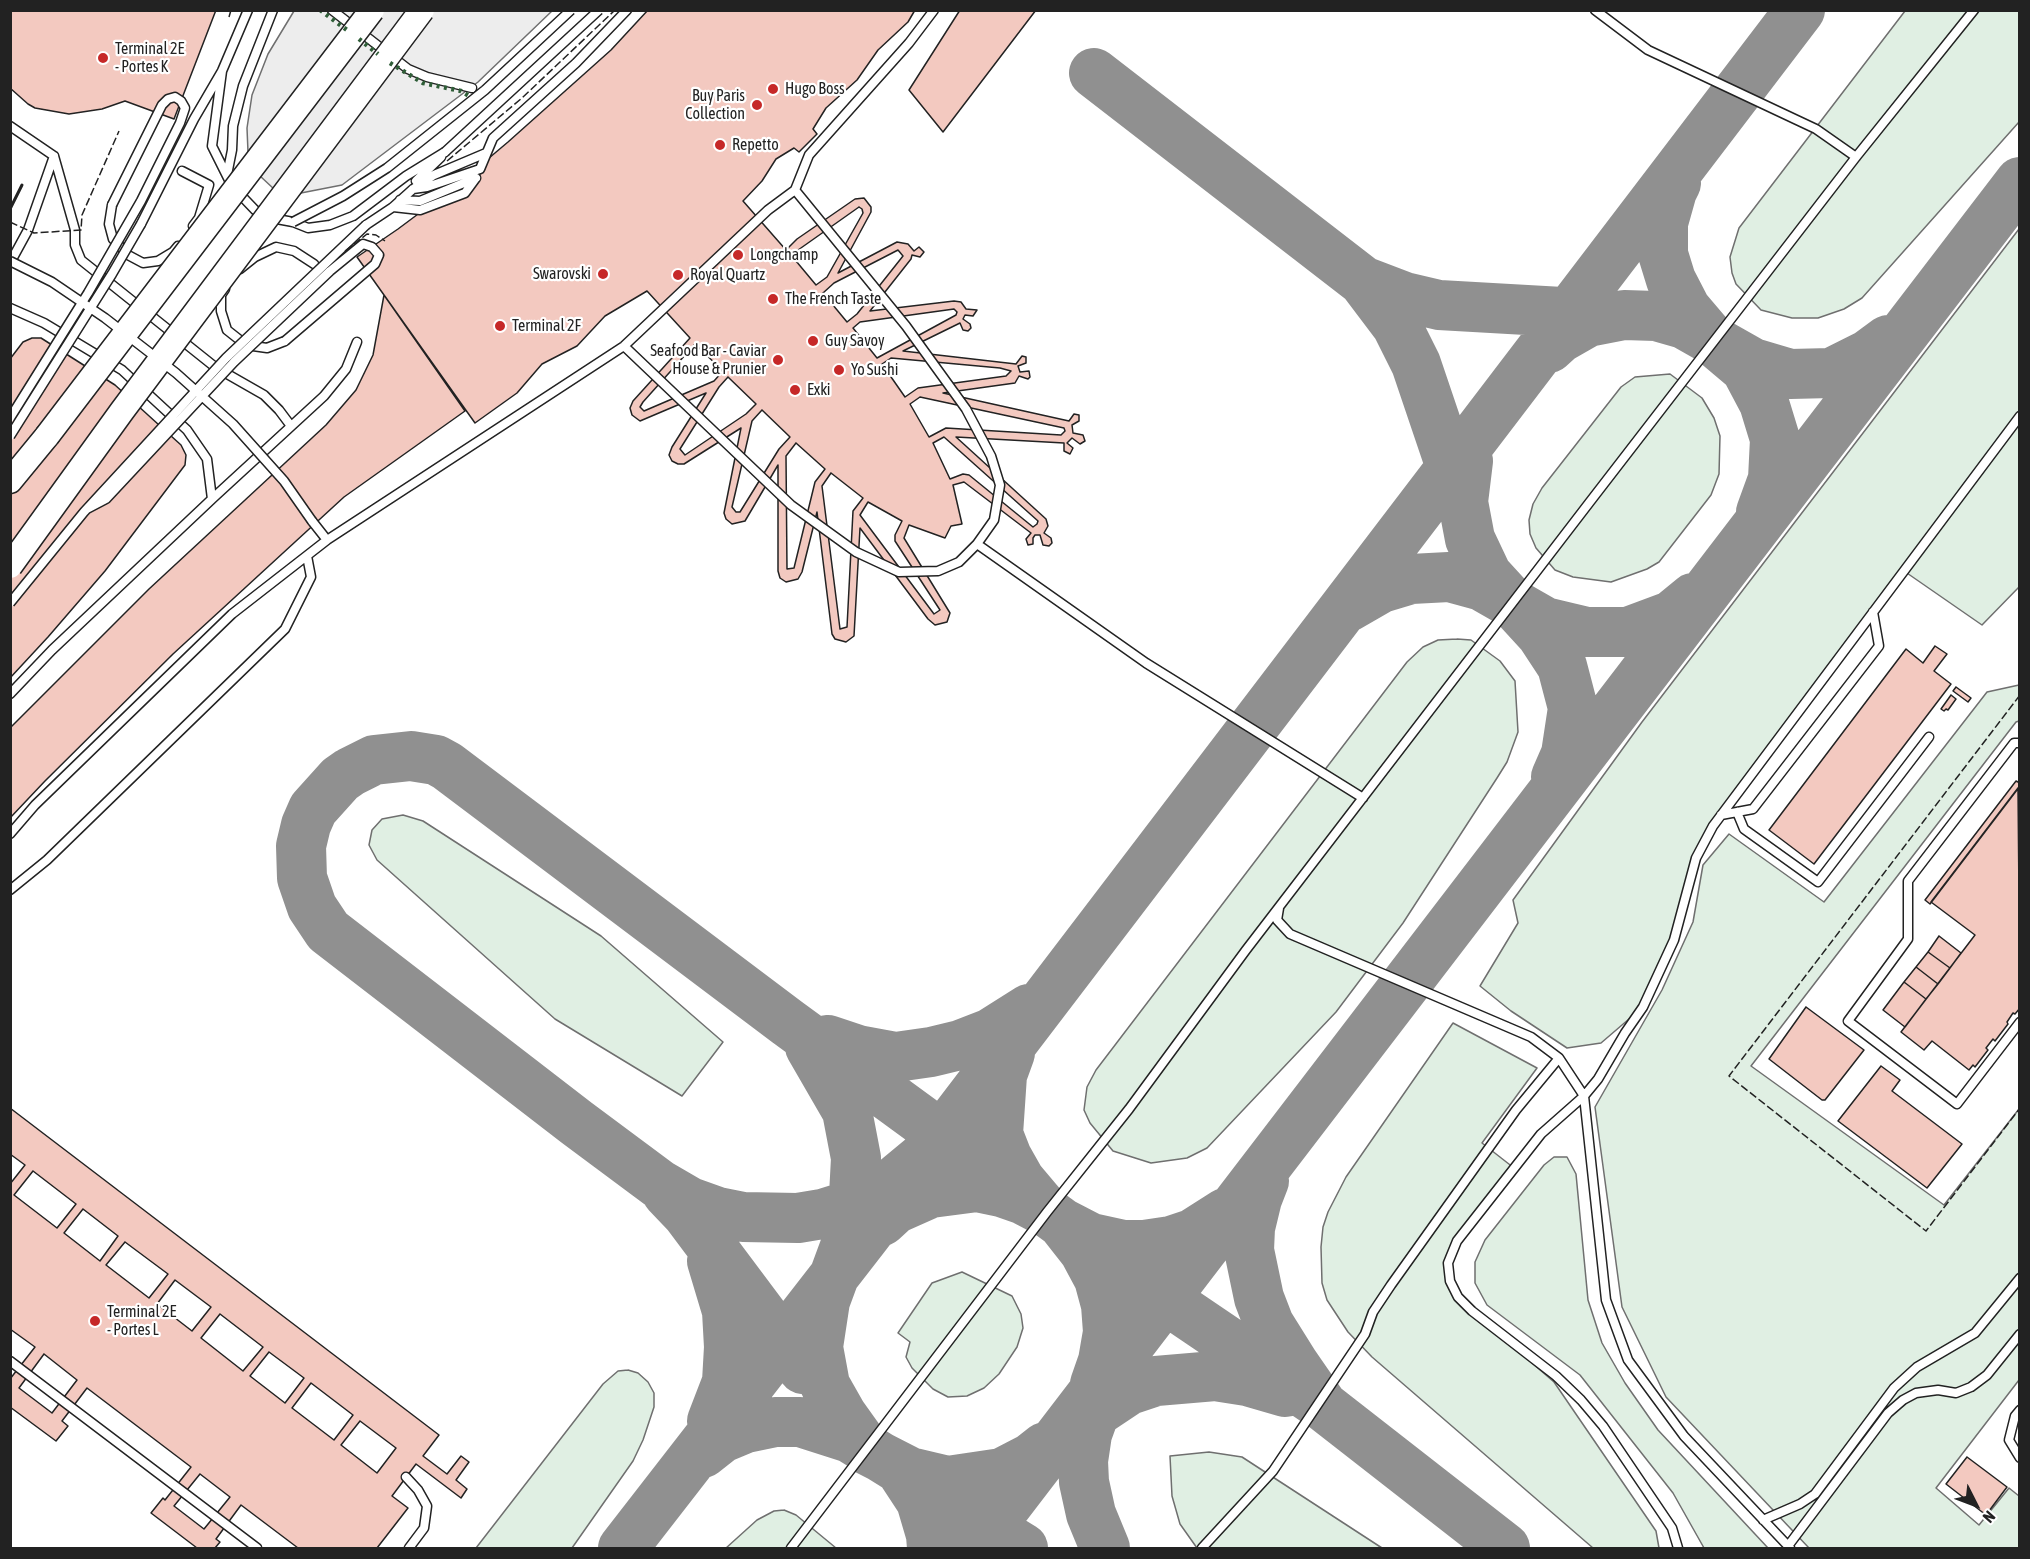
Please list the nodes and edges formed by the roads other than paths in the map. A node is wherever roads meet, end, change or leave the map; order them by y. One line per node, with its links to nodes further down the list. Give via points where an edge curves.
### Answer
1 (248, 10): 12 (lane)
2 (273, 10): 21 (lane, via 243,86)
3 (332, 10): 13 (lane, via 408,69)
4 (372, 10): 38 (main road, bridge)
5 (422, 10): 44 (main road, bridge)
6 (571, 10): 26 (lane, bridge, via 485,90 387,168)
7 (599, 10): 15 (lane, bridge)
8 (627, 10): 16 (lane, via 576,63 493,138)
9 (934, 10): 23 (lane, via 808,155)
10 (1595, 10): 18 (lane, via 1648,50 1816,129)
11 (1974, 10): 18 (lane)
12 (222, 71): 21 (lane, via 212,146); 37 (lane, bridge, via 129,244)
13 (472, 88)
14 (10, 126): 17 (lane)
15 (445, 152): 26 (lane, via 354,216 308,228); 27 (lane)
16 (486, 153): 20 (lane); 22 (lane, via 434,175)
17 (54, 156): 29 (lane, via 28,230); 36 (lane, via 81,260 215,367 264,395)
18 (1856, 157): 50 (lane)
19 (182, 171): 28 (lane, via 209,186 199,218 173,252 158,261 143,263)
20 (478, 174): 22 (lane); 24 (lane, via 420,201); 25 (lane, via 465,194 420,210)
21 (227, 175): 26 (lane, bridge, via 255,210 266,217)
22 (413, 189): 24 (lane)
23 (795, 190): 33 (lane, via 768,210); 42 (lane, via 906,326 966,409 991,456 1000,485 994,520)
24 (400, 200): 25 (lane)
25 (393, 207): 27 (lane)
26 (293, 222)
27 (366, 225): 40 (lane, bridge, via 226,358)
28 (117, 244): 28 (lane, bridge, via 109,224 112,205 155,116 168,99 175,97 184,108 180,123); 35 (lane, bridge)
29 (10, 262): 41 (lane, bridge, via 52,282 176,373 233,424 284,481)
30 (314, 264): 40 (lane, bridge, via 294,251 276,248 255,257 241,268 221,295 226,330 246,345 256,346 267,348 285,341 375,264 379,255 363,244 330,271 266,332 258,339 250,347 242,354 234,362 106,500)
31 (10, 308): 39 (lane, via 44,323 122,370 187,430 207,459)
32 (357, 342): 36 (lane, via 346,369)
33 (624, 346): 41 (lane); 42 (lane, via 791,505 856,552 899,572 938,571 959,562)
34 (2019, 416): 46 (lane)
35 (10, 418)
36 (291, 426): 39 (lane)
37 (10, 436)
38 (10, 481)
39 (212, 499): 47 (lane)
40 (87, 509): 45 (lane, bridge)
41 (327, 540): 43 (lane)
42 (977, 544): 50 (lane, via 1146,663)
43 (307, 556): 53 (lane, via 232,614 35,805); 54 (lane, via 311,577 285,629 47,860)
44 (10, 566)
45 (10, 603)
46 (1873, 612): 51 (lane, via 1879,646 1753,809); 52 (lane)
47 (10, 694)
48 (1929, 737): 51 (lane, via 1818,882 1743,829)
49 (2019, 742): 56 (lane, via 2014,743 1908,881 1908,939 1848,1021 1957,1104)
50 (1363, 798): 55 (lane)
51 (1737, 812): 52 (lane)
52 (1721, 815): 58 (lane, via 1696,858 1674,940 1643,1008)
53 (10, 834)
54 (10, 890)
55 (1279, 908): 57 (lane, via 1277,920 1290,934 1531,1037); 69 (lane)
56 (2019, 1022)
57 (1559, 1058): 58 (lane); 70 (lane, via 1516,1110 1385,1294 1365,1334 1285,1454)
58 (1584, 1096): 65 (lane, via 1606,1300 1628,1360 1684,1436); 71 (lane, via 1541,1134 1457,1241 1448,1263 1450,1281 1458,1297 1472,1311 1556,1376 1588,1408 1672,1528)
59 (2019, 1278): 65 (lane, via 1975,1333 1917,1368 1894,1388 1815,1494)
60 (2019, 1334): 66 (lane, via 1987,1376 1971,1387 1956,1393 1916,1393 1888,1413)
61 (10, 1361): 67 (lane)
62 (2019, 1410): 63 (lane, via 2009,1440)
63 (2019, 1458)
64 (406, 1478): 68 (lane, via 427,1506 424,1528)
65 (1763, 1520): 66 (lane)
66 (1789, 1547)
67 (256, 1548)
68 (409, 1548)
69 (791, 1548)
70 (1202, 1548)
71 (1678, 1548)

